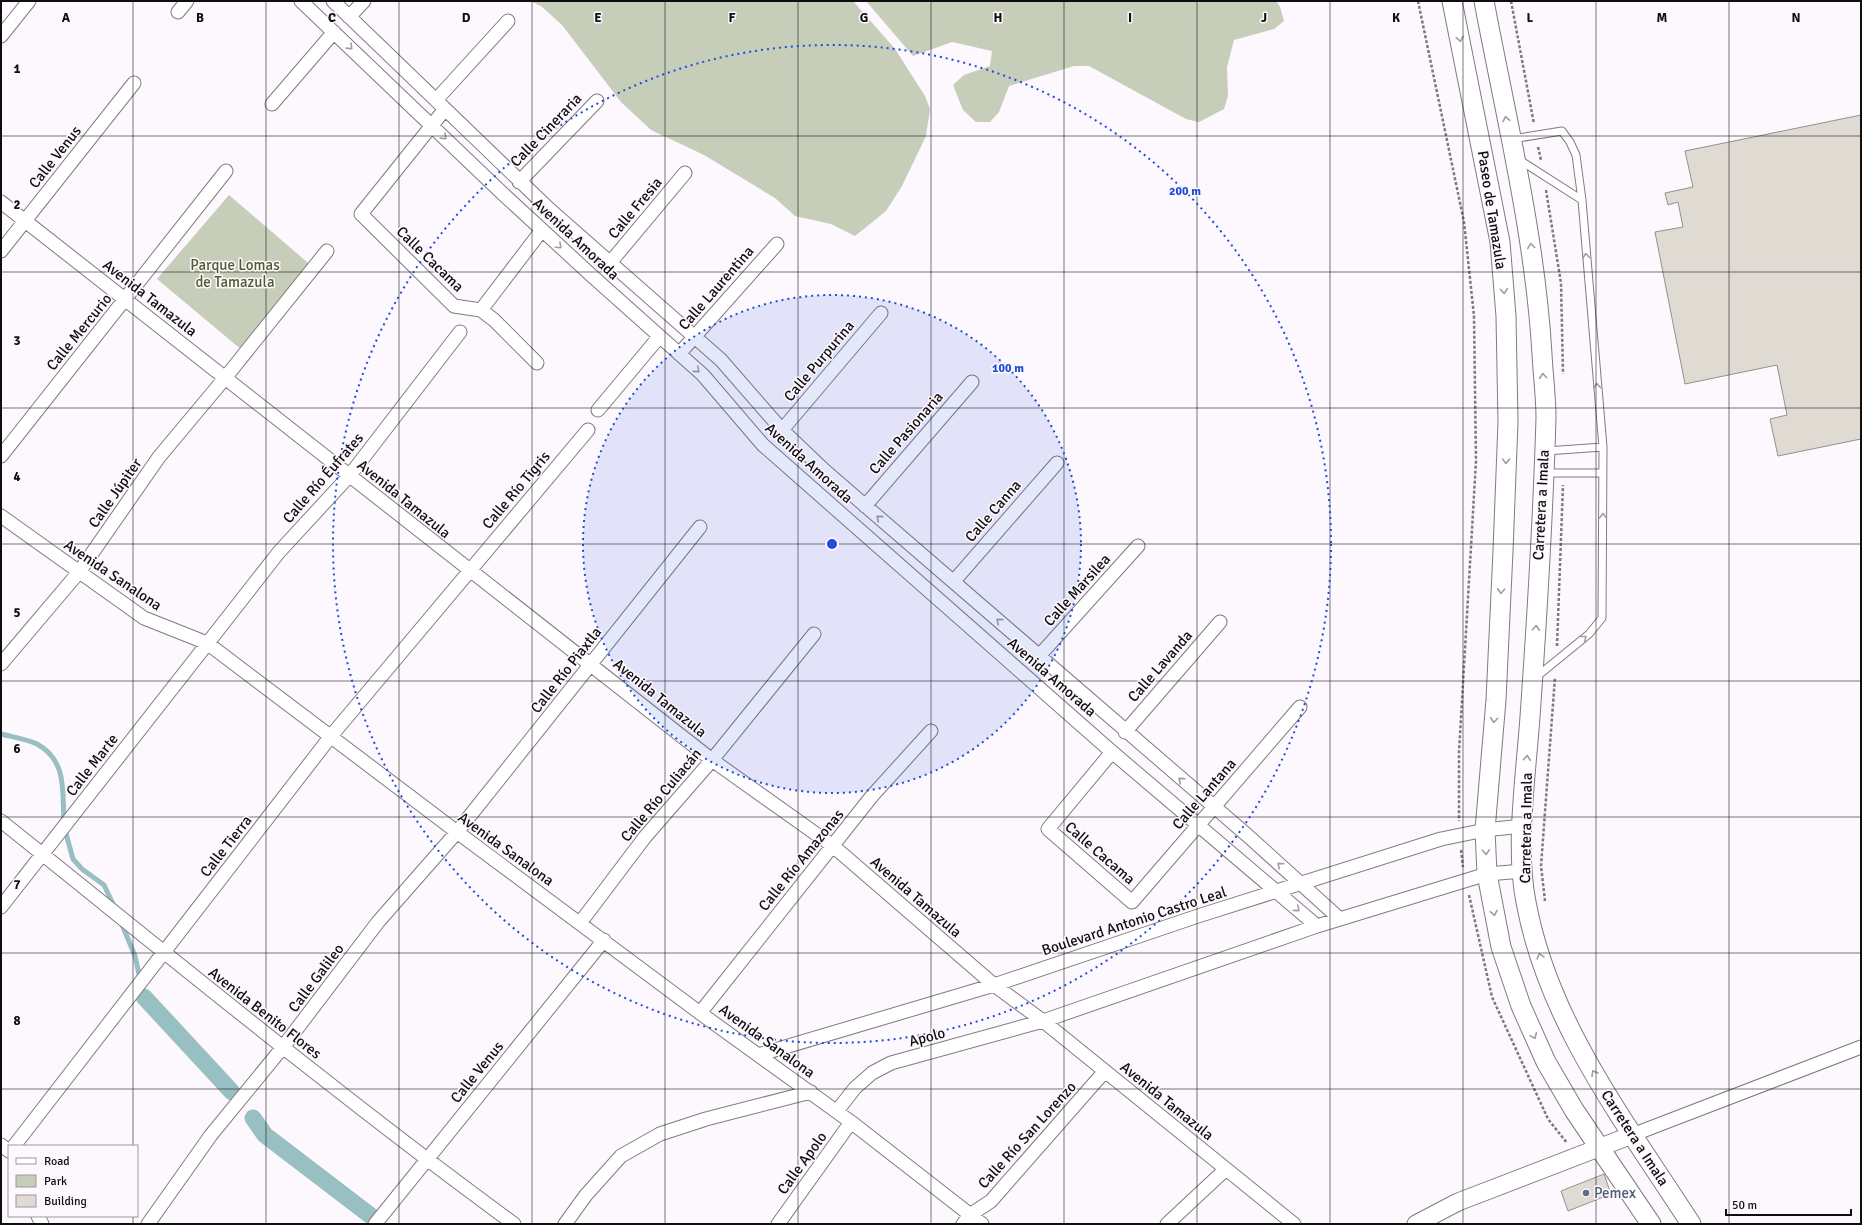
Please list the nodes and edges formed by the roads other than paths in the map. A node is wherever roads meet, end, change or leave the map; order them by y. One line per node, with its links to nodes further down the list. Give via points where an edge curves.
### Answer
1 (29, 1): 12 (street)
2 (188, 1): 8 (street)
3 (301, 1): 11 (street, Avenida Amorada)
4 (332, 1): 9 (street, Avenida Amorada)
5 (364, 1): 9 (street)
6 (1452, 1): 77 (main road, Paseo de Tamazula, one-way to 77, via 1500,242 1506,316 1508,422 1496,700)
7 (1484, 1): 18 (main road, Paseo de Tamazula, one-way to 7)
8 (178, 12)
9 (349, 17): 16 (street, Avenida Amorada)
10 (508, 21): 16 (street)
11 (334, 32): 15 (street); 17 (street, Avenida Amorada, one-way to 17)
12 (1, 36)
13 (134, 83): 24 (street, Calle Venus)
14 (597, 101): 21 (street, Calle Cineraria)
15 (272, 104)
16 (440, 104): 17 (street); 21 (street, Avenida Amorada)
17 (432, 125): 25 (street, Avenida Amorada, one-way to 25); 31 (street, Calle Cacama, via 361,214 454,306)
18 (1512, 147): 22 (lane); 22 (lane, via 1562,131 1576,154); 41 (main road, Paseo de Tamazula, one-way to 18, via 1540,314 1530,240)
19 (226, 171): 30 (street, Calle Mercurio)
20 (685, 173): 29 (street, Calle Fresia)
21 (519, 182): 29 (street, Avenida Amorada)
22 (1582, 200): 44 (lane, one-way to 22)
23 (1, 202): 24 (street, Avenida Tamazula)
24 (25, 220): 27 (street, Calle Venus); 30 (street, Avenida Tamazula)
25 (542, 230): 31 (street); 34 (street, Avenida Amorada, one-way to 34)
26 (777, 244): 35 (street, Calle Laurentina)
27 (1, 251)
28 (327, 251): 38 (street, Calle Júpiter)
29 (609, 264): 35 (street, Avenida Amorada)
30 (126, 300): 38 (street, Avenida Tamazula); 46 (street, Calle Mercurio)
31 (481, 310): 37 (street)
32 (880, 313): 43 (street, Calle Purpurina)
33 (460, 332): 50 (street, Calle Río Éufrates)
34 (659, 337): 36 (street, Avenida Amorada); 40 (street)
35 (694, 337): 36 (street, Calle Laurentina); 43 (street, Avenida Amorada, via 721,360)
36 (679, 354): 56 (street, Avenida Amorada, one-way to 56, via 704,375 763,445)
37 (537, 363)
38 (226, 378): 50 (street, Avenida Tamazula); 58 (street, Calle Júpiter, via 159,457)
39 (972, 382): 51 (street, Calle Pasionaria)
40 (598, 410)
41 (1546, 414): 45 (main road, Carretera a Imala)
42 (588, 430): 57 (street, Calle Río Tigris)
43 (782, 430): 51 (street, Avenida Amorada)
44 (1603, 447): 45 (lane); 49 (lane)
45 (1544, 451): 48 (main road, Carretera a Imala)
46 (1, 456)
47 (1057, 463): 59 (street, Calle Canna)
48 (1543, 473): 49 (lane); 66 (main road, Carretera a Imala, one-way to 48)
49 (1603, 474): 66 (lane, one-way to 49, via 1589,634 1602,618)
50 (350, 475): 57 (street, Avenida Tamazula); 62 (street, Calle Río Éufrates, via 278,552)
51 (865, 506): 54 (street, Avenida Amorada, one-way to 51)
52 (1, 516): 58 (street, Avenida Sanalona)
53 (700, 527): 65 (street, Calle Río Piaxtla)
54 (896, 532): 56 (street); 59 (street, Avenida Amorada)
55 (1138, 546): 63 (street, Calle Marsilea)
56 (882, 549): 71 (street, Avenida Amorada)
57 (469, 571): 65 (street, Avenida Tamazula); 70 (street, Calle Tierra)
58 (79, 572): 62 (street, Avenida Sanalona, via 144,618); 64 (street, Calle Júpiter)
59 (954, 581): 63 (street, Avenida Amorada, one-way to 59)
60 (1220, 622): 69 (street, Calle Lavanda)
61 (814, 634): 72 (street, Calle Río Culiacán)
62 (207, 643): 70 (street, Avenida Sanalona); 82 (street, Calle Marte)
63 (1039, 656): 69 (street, Avenida Amorada)
64 (1, 664)
65 (591, 664): 72 (street, Avenida Tamazula); 78 (street, Calle Río Piaxtla)
66 (1532, 681): 76 (main road, Carretera a Imala, one-way to 66)
67 (1300, 707): 73 (street, Calle Lantana)
68 (931, 731): 80 (street, Calle Río Amazonas, via 872,796)
69 (1125, 732): 73 (street, Avenida Amorada, one-way to 69)
70 (331, 736): 78 (street, Avenida Sanalona); 93 (street, Calle Tierra)
71 (1112, 752): 75 (street, Avenida Amorada); 87 (street, Calle Cacama, via 1048,829)
72 (712, 760): 80 (street, Avenida Tamazula); 90 (street, Calle Río Culiacán, via 645,837)
73 (1214, 807): 75 (street, Calle Lantana); 79 (street, Avenida Amorada)
74 (1, 821): 82 (street, Avenida Benito Flores)
75 (1198, 825): 81 (street, Avenida Amorada); 87 (street, Calle Lantana)
76 (1522, 826): 77 (street, Boulevard Antonio Castro Leal); 83 (main road, Carretera a Imala)
77 (1485, 830): 84 (main road, one-way to 84); 85 (street, Boulevard Antonio Castro Leal, via 1441,839)
78 (457, 832): 90 (street, Avenida Sanalona); 98 (street, Calle Galileo, via 378,922)
79 (1247, 835): 81 (street); 85 (street, Avenida Amorada, one-way to 79)
80 (833, 846): 94 (street, Avenida Tamazula); 95 (street, Calle Río Amazonas)
81 (1231, 852): 86 (street, Avenida Amorada)
82 (42, 854): 88 (street, Calle Marte); 93 (street, Avenida Benito Flores)
83 (1523, 871): 84 (street); 104 (main road, Carretera a Imala, one-way to 83, via 1585,1056 1547,980 1525,901)
84 (1487, 874): 89 (street); 106 (main road, one-way to 106, via 1501,947 1521,1006 1546,1062)
85 (1301, 883): 86 (street, Boulevard Antonio Castro Leal); 89 (street, Avenida Amorada)
86 (1277, 892): 91 (street, Avenida Amorada, one-way to 91); 94 (street, Boulevard Antonio Castro Leal)
87 (1132, 902)
88 (1, 907)
89 (1340, 919): 91 (street)
90 (580, 923): 92 (street, Avenida Sanalona)
91 (1317, 926): 96 (street)
92 (604, 940): 95 (street, Avenida Sanalona); 107 (street, Calle Venus)
93 (163, 953): 98 (street, Avenida Benito Flores); 105 (street, Calle Tierra)
94 (994, 985): 96 (street, Avenida Tamazula); 99 (street, Boulevard Antonio Castro Leal)
95 (700, 1013): 99 (street, Avenida Sanalona)
96 (1043, 1021): 100 (street, Avenida Tamazula); 102 (street, Apolo, via 891,1063 872,1073 855,1088)
97 (1861, 1047): 104 (street)
98 (284, 1048): 107 (street, Avenida Benito Flores); 111 (street, Calle Galileo, via 211,1135)
99 (758, 1054): 101 (street, Avenida Sanalona)
100 (1105, 1071): 108 (street, Avenida Tamazula); 109 (street, Calle Río San Lorenzo, via 991,1201)
101 (811, 1092): 102 (street, Avenida Sanalona); 114 (street, via 706,1119 660,1134 621,1156 586,1195)
102 (837, 1111): 103 (street, Avenida Sanalona)
103 (851, 1122): 109 (street, Avenida Sanalona); 115 (street, Calle Apolo)
104 (1632, 1135): 106 (street); 120 (main road, Carretera a Imala)
105 (15, 1145)
106 (1600, 1148): 110 (main road); 119 (street, via 1458,1202)
107 (426, 1160): 112 (street, Calle Venus); 113 (street, Avenida Benito Flores)
108 (1226, 1168): 117 (street); 118 (street, Avenida Tamazula)
109 (966, 1219): 116 (street, Avenida Sanalona)
110 (1647, 1223)
111 (148, 1224)
112 (375, 1224)
113 (514, 1224)
114 (565, 1224)
115 (778, 1224)
116 (982, 1224)
117 (1167, 1224)
118 (1294, 1224)
119 (1416, 1224)
120 (1691, 1224)

